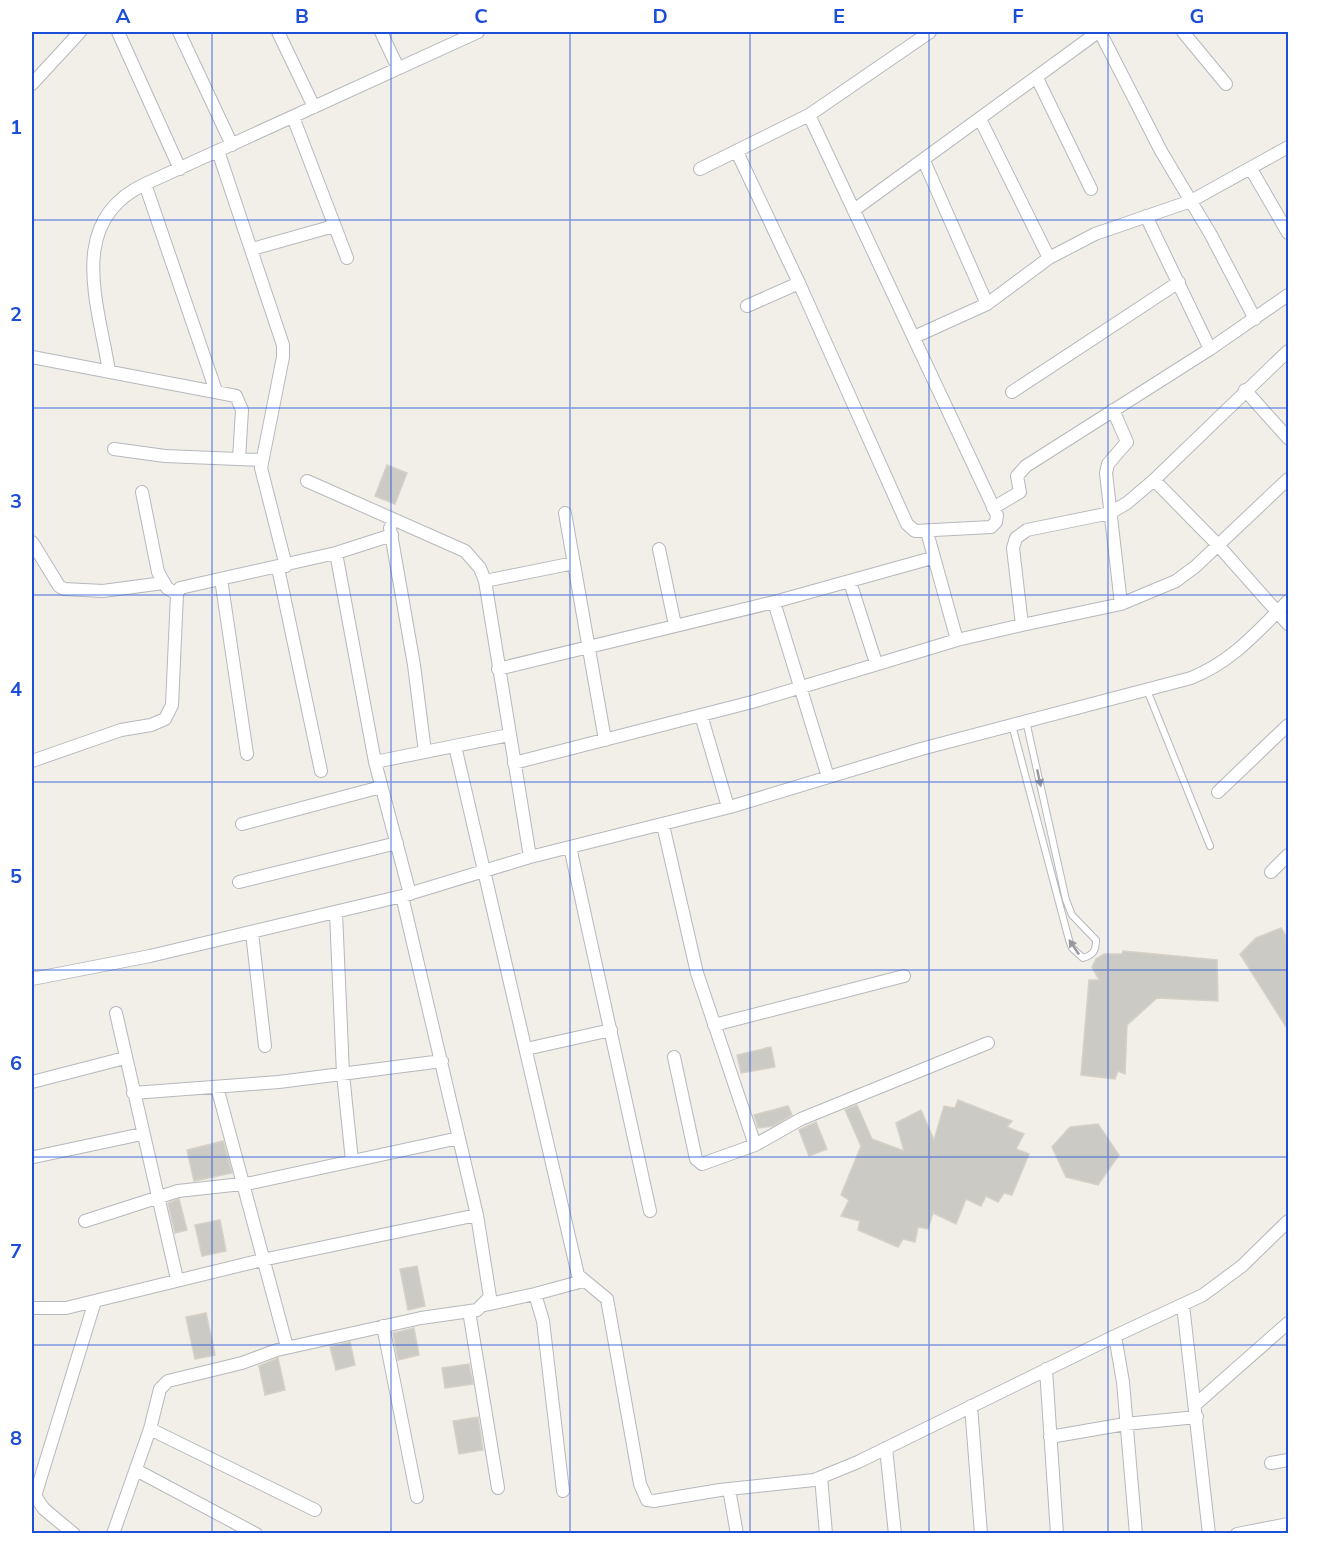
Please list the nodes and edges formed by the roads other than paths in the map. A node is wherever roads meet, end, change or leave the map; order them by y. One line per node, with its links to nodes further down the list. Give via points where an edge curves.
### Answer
1 (80, 32): 12 (street)
2 (118, 32): 23 (street)
3 (179, 32): 18 (street)
4 (278, 32): 14 (street)
5 (381, 32): 10 (street)
6 (478, 32): 10 (street)
7 (930, 32): 15 (street)
8 (1099, 32): 11 (street); 28 (street)
9 (1183, 32): 13 (street)
10 (398, 68): 14 (street)
11 (1037, 78): 17 (street); 27 (street)
12 (32, 84)
13 (1226, 84)
14 (314, 107): 16 (street)
15 (809, 115): 21 (street); 29 (street)
16 (293, 117): 18 (street); 31 (street)
17 (980, 119): 22 (street); 35 (street)
18 (232, 145): 20 (street)
19 (1288, 147): 25 (street)
20 (218, 151): 23 (street); 33 (street)
21 (737, 152): 24 (street); 37 (street)
22 (924, 161): 29 (street); 39 (street)
23 (180, 169): 26 (street)
24 (700, 169)
25 (1251, 169): 28 (street); 32 (street)
26 (145, 184): 46 (street, via 128,192 111,208 91,259); 48 (street)
27 (1090, 189)
28 (1191, 201): 30 (street); 41 (street)
29 (854, 210): 42 (street)
30 (1146, 216): 35 (street, via 1095,234); 36 (street)
31 (334, 226): 33 (street); 34 (street)
32 (1288, 232)
33 (252, 249): 54 (street, via 284,357)
34 (347, 258)
35 (1049, 258): 39 (street)
36 (1179, 282): 43 (street); 49 (street)
37 (799, 283): 40 (street); 63 (street, via 907,524 915,531)
38 (1288, 295): 41 (street)
39 (987, 304): 42 (street)
40 (747, 306)
41 (1255, 319): 43 (street)
42 (914, 337): 59 (street)
43 (1210, 349): 50 (street)
44 (1288, 351): 47 (street)
45 (32, 357): 46 (street)
46 (110, 371): 48 (street)
47 (1245, 390): 51 (street); 56 (street)
48 (216, 391): 53 (street, via 236,396 240,401)
49 (1012, 392)
50 (1113, 410): 59 (street, via 1020,471 1020,492); 61 (street, via 1127,442 1106,473)
51 (1288, 438)
52 (114, 449): 53 (street)
53 (239, 459): 54 (street)
54 (261, 460): 71 (street, via 261,476)
55 (1288, 478): 66 (street)
56 (1154, 480): 61 (street); 66 (street)
57 (307, 481): 62 (street)
58 (142, 492): 75 (street)
59 (993, 507): 63 (street, via 996,522 991,527)
60 (565, 513): 70 (street)
61 (1110, 513): 79 (street); 82 (street, via 1027,530 1016,538 1013,548)
62 (389, 519): 64 (street); 73 (street, via 465,551 480,568)
63 (927, 532): 69 (street)
64 (392, 535): 68 (street); 97 (street)
65 (32, 542): 75 (street, via 64,589 103,591)
66 (1217, 544): 79 (street, via 1176,581); 80 (street)
67 (659, 549): 83 (street)
68 (336, 553): 71 (street); 100 (street)
69 (932, 558): 74 (street); 84 (street)
70 (574, 563): 73 (street); 85 (street)
71 (282, 567): 72 (street); 102 (street)
72 (221, 579): 76 (street, via 180,588); 98 (street)
73 (485, 581): 87 (street)
74 (850, 582): 78 (street); 86 (street)
75 (163, 583): 76 (street)
76 (177, 594): 99 (street, via 172,705 165,719)
77 (1288, 601): 80 (street)
78 (774, 602): 83 (street); 88 (street)
79 (1121, 604): 82 (street)
80 (1278, 612): 81 (street); 89 (street, via 1216,668)
81 (1288, 624)
82 (1022, 625): 84 (street)
83 (675, 626): 85 (street)
84 (957, 640): 86 (street)
85 (587, 648): 87 (street); 95 (street)
86 (876, 663): 88 (street)
87 (498, 669): 94 (street)
88 (800, 686): 90 (street); 103 (street)
89 (1148, 690): 91 (street); 110 (lane)
90 (701, 715): 95 (street); 106 (street)
91 (1026, 720): 92 (street); 92 (lane, one-way to 92, via 1066,900 1072,915 1096,940 1091,955 1083,958 1069,939)
92 (1012, 725): 103 (street)
93 (1288, 725): 105 (street)
94 (508, 735): 96 (street); 101 (street)
95 (605, 740): 101 (street)
96 (455, 746): 97 (street); 114 (street)
97 (425, 752): 100 (street)
98 (248, 754)
99 (32, 761)
100 (375, 762): 104 (street)
101 (514, 763): 113 (street)
102 (321, 771)
103 (828, 777): 106 (street)
104 (381, 787): 107 (street); 109 (street)
105 (1218, 792)
106 (728, 807): 108 (street)
107 (242, 824)
108 (663, 825): 111 (street); 123 (street, via 697,973)
109 (397, 843): 116 (street); 117 (street)
110 (1210, 846)
111 (570, 847): 113 (street); 124 (street)
112 (1288, 855): 115 (street)
113 (530, 857): 114 (street)
114 (485, 871): 117 (street); 127 (street)
115 (1271, 872)
116 (239, 882)
117 (406, 895): 118 (street); 130 (street)
118 (336, 912): 119 (street); 131 (street)
119 (252, 933): 121 (street); 126 (street)
120 (904, 976): 123 (street)
121 (32, 979)
122 (116, 1013): 129 (street)
123 (714, 1025): 137 (street)
124 (610, 1030): 127 (street); 142 (street)
125 (988, 1043): 137 (street, via 801,1119)
126 (265, 1046)
127 (526, 1049): 148 (street, via 578,1275)
128 (674, 1057): 137 (street, via 696,1159 702,1164)
129 (125, 1058): 132 (street); 134 (street)
130 (442, 1061): 131 (street); 136 (street)
131 (343, 1074): 133 (street); 139 (street)
132 (32, 1082)
133 (217, 1087): 134 (street); 140 (street)
134 (133, 1093): 135 (street)
135 (142, 1134): 138 (street); 141 (street)
136 (459, 1138): 139 (street); 143 (street)
137 (755, 1145)
138 (34, 1157)
139 (352, 1161): 140 (street)
140 (243, 1184): 141 (street); 146 (street)
141 (157, 1197): 144 (street); 147 (street)
142 (650, 1211)
143 (477, 1215): 146 (street); 151 (street, via 490,1285)
144 (85, 1221)
145 (1288, 1221): 152 (street, via 1242,1266)
146 (262, 1260): 147 (street); 158 (street)
147 (177, 1279): 150 (street)
148 (583, 1281): 149 (street); 172 (street, via 607,1299 647,1500)
149 (535, 1294): 151 (street); 173 (street, via 543,1321)
150 (94, 1301): 153 (street, via 66,1308); 177 (street, via 36,1496 44,1509)
151 (485, 1305): 154 (street)
152 (1183, 1305): 157 (street); 160 (street)
153 (32, 1308)
154 (469, 1311): 156 (street); 171 (street)
155 (1288, 1323): 160 (street)
156 (383, 1326): 158 (street); 174 (street)
157 (1115, 1336): 159 (street); 163 (street)
158 (287, 1347): 164 (street, via 242,1363 168,1381 159,1389)
159 (1046, 1369): 161 (street); 165 (street)
160 (1196, 1404): 162 (street)
161 (971, 1406): 166 (street); 183 (street)
162 (1197, 1417): 163 (street); 186 (street)
163 (1125, 1424): 165 (street); 185 (street)
164 (150, 1429): 169 (street); 175 (street)
165 (1050, 1437): 184 (street)
166 (886, 1448): 170 (street); 182 (street)
167 (1288, 1460): 168 (street)
168 (1271, 1464)
169 (136, 1470): 178 (street); 179 (street)
170 (821, 1477): 172 (street); 181 (street)
171 (498, 1488)
172 (729, 1489): 180 (street)
173 (562, 1491)
174 (417, 1497)
175 (315, 1510)
176 (1288, 1524): 187 (street)
177 (74, 1533)
178 (113, 1533)
179 (256, 1533)
180 (737, 1533)
181 (826, 1533)
182 (895, 1533)
183 (981, 1533)
184 (1056, 1533)
185 (1136, 1533)
186 (1209, 1533)
187 (1237, 1533)

